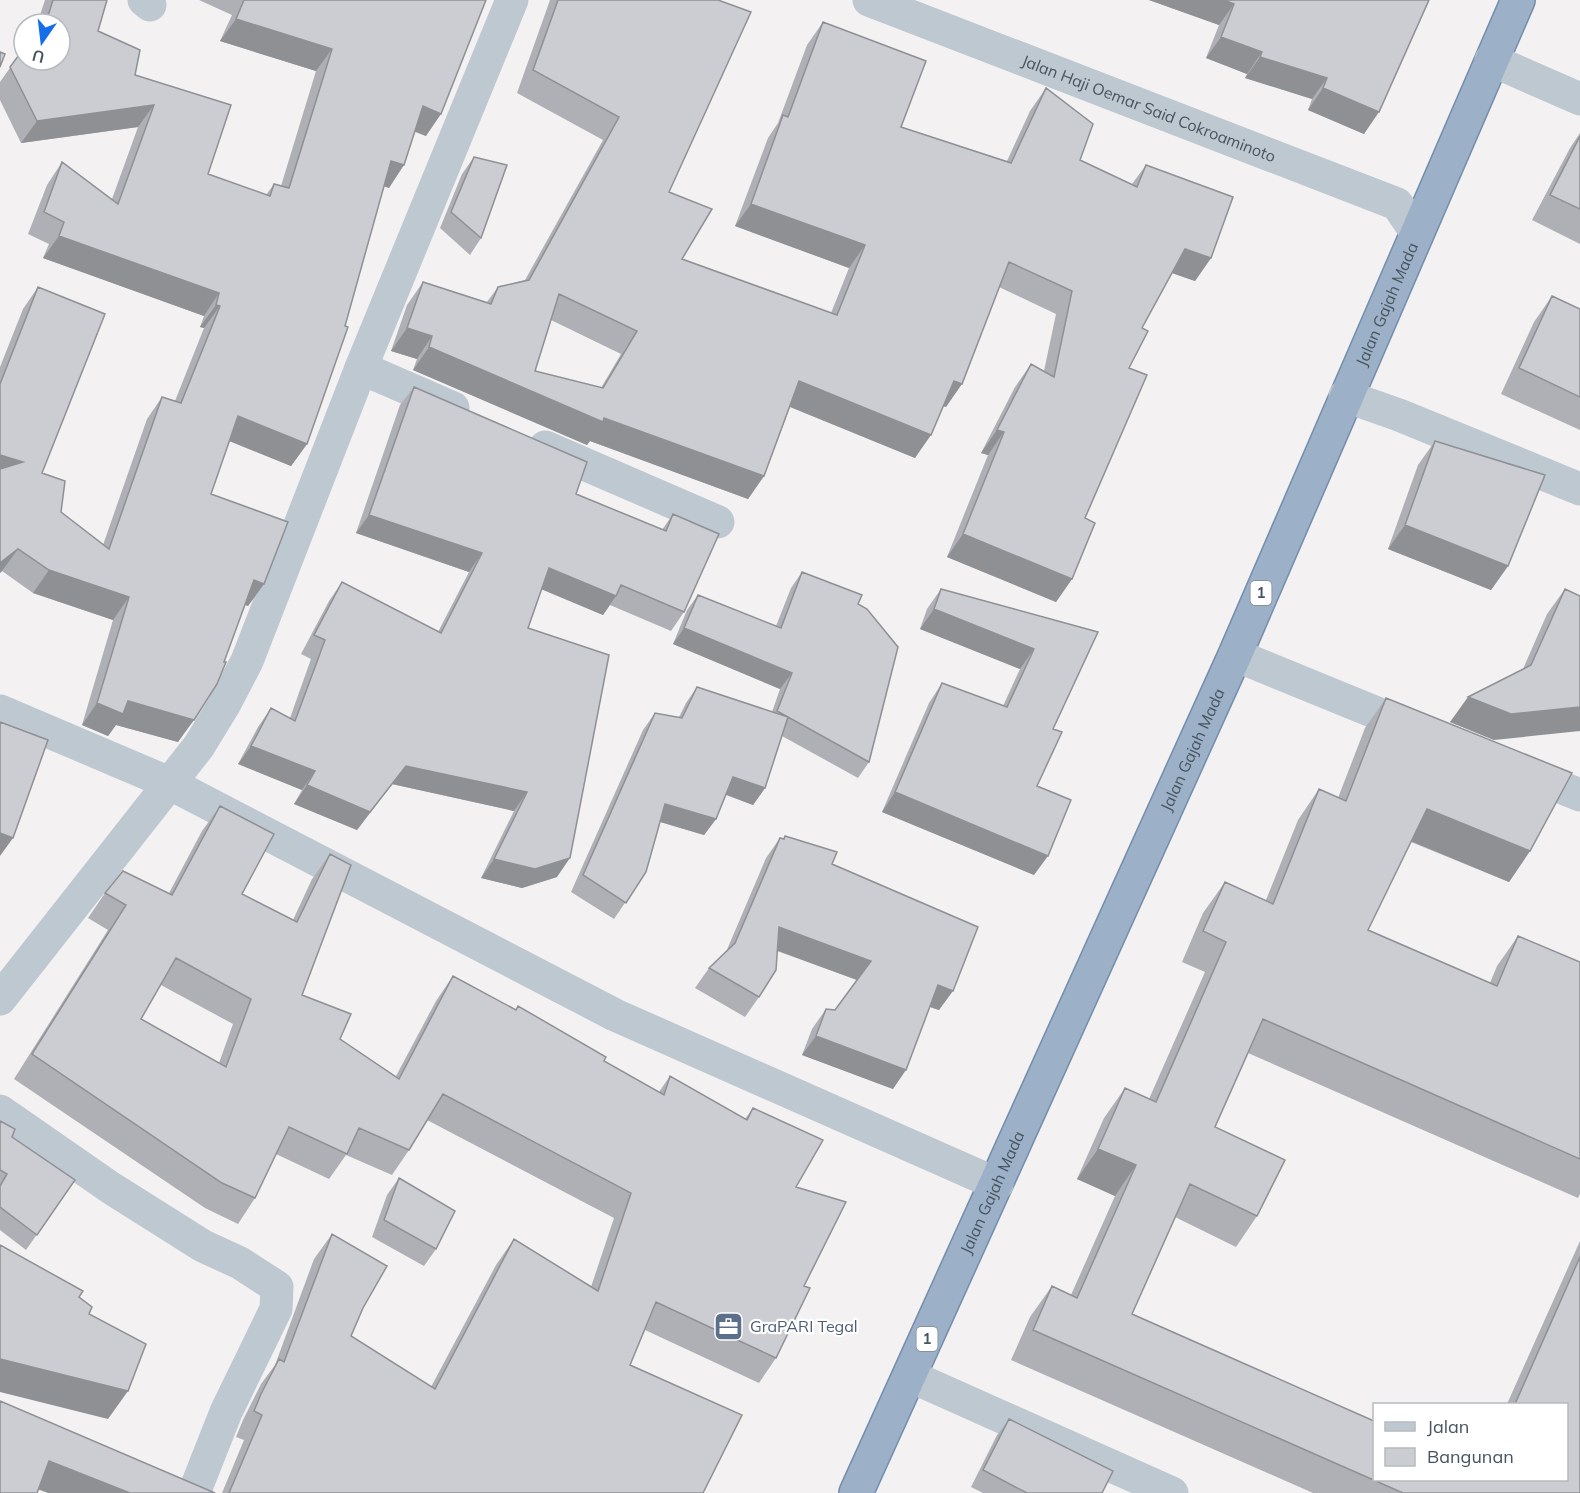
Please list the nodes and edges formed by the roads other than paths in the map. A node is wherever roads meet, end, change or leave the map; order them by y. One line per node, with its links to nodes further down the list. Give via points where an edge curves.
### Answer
1 (512, 0): 7 (street)
2 (869, 0): 6 (street, Jalan Haji Oemar Said Cokroaminoto, via 1397,204)
3 (1518, 0): 4 (highway, Jalan Gajah Mada / 1)
4 (1491, 60): 5 (street); 6 (highway, Jalan Gajah Mada / 1)
5 (1580, 99)
6 (1416, 232): 8 (highway, Jalan Gajah Mada / 1)
7 (361, 368): 9 (street); 17 (street, via 247,661 199,746)
8 (1345, 396): 11 (street); 13 (highway, Jalan Gajah Mada / 1)
9 (480, 419)
10 (513, 433): 12 (street)
11 (1580, 489)
12 (718, 522)
13 (1235, 655): 15 (street); 21 (highway, Jalan Gajah Mada / 1)
14 (0, 711): 17 (street)
15 (1440, 738)
16 (1494, 760): 18 (street)
17 (167, 783): 19 (street); 21 (street, via 615,1015)
18 (1580, 795)
19 (0, 999)
20 (0, 1111): 23 (street, via 111,1188 277,1287 276,1310 226,1412)
21 (997, 1184): 22 (highway, Jalan Gajah Mada / 1)
22 (909, 1376): 24 (highway, Jalan Gajah Mada / 1); 25 (street)
23 (194, 1493)
24 (856, 1493)
25 (1172, 1493)

